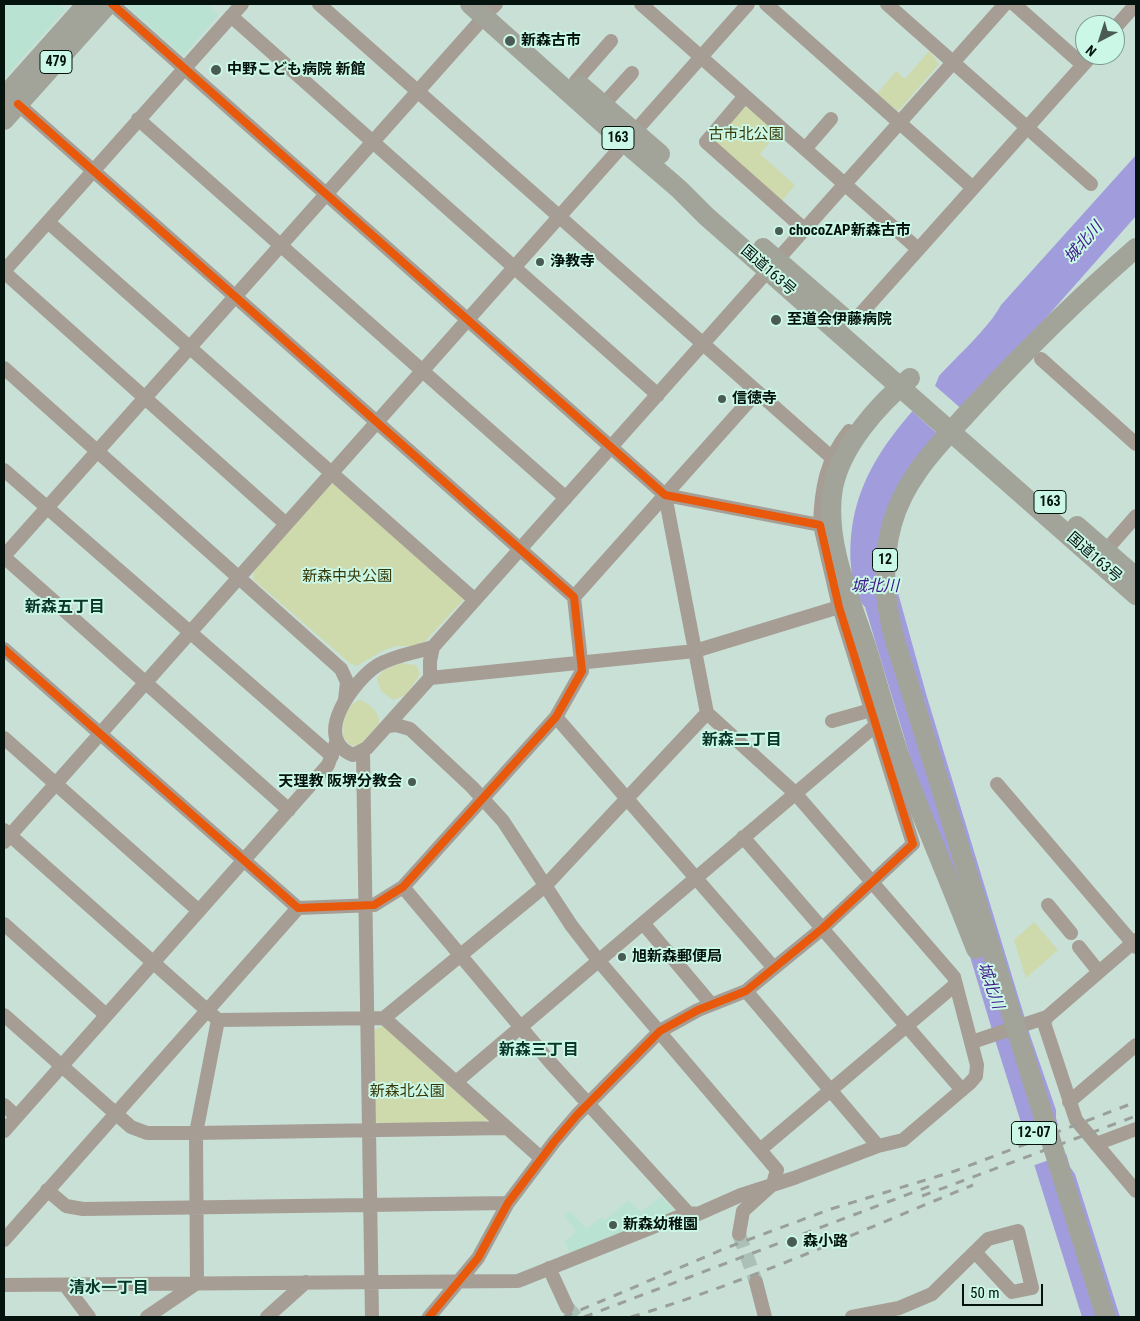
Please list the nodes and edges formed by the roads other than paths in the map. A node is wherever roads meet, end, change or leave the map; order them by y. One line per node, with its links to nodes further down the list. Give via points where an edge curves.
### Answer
1 (87, 4): 25 (highway, 479)
2 (108, 4): 25 (highway, 479)
3 (112, 4): 21 (street)
4 (242, 4): 14 (street)
5 (319, 4): 24 (street)
6 (641, 4): 18 (street)
7 (748, 4): 18 (street)
8 (766, 4): 31 (street)
9 (887, 4): 19 (street)
10 (1005, 4): 19 (street)
11 (1014, 4): 17 (street)
12 (1136, 4): 15 (street)
13 (486, 7): 23 (highway, 国道163号 / 163); 24 (street); 33 (highway, 国道163号 / 163)
14 (231, 16): 21 (street); 34 (street)
15 (1125, 17)
16 (611, 41): 23 (street)
17 (1075, 51)
18 (701, 57): 26 (street); 33 (street)
19 (954, 61): 31 (street); 32 (street)
20 (1082, 65): 32 (street)
21 (184, 68): 28 (street); 40 (street)
22 (632, 73): 27 (street)
23 (576, 81): 27 (highway, 国道163号 / 163)
24 (418, 91): 34 (street); 41 (street)
25 (8, 96): 30 (highway, 479); 36 (street)
26 (745, 96): 35 (street); 43 (street, via 706,142)
27 (603, 104): 33 (highway, 国道163号 / 163)
28 (138, 119): 36 (street); 44 (street)
29 (831, 119): 35 (street)
30 (4, 120)
31 (900, 122): 37 (street); 39 (street)
32 (1027, 126): 38 (street); 39 (street)
33 (630, 138): 41 (street); 47 (highway, 国道163号 / 163, via 664,176)
34 (373, 142): 40 (street); 48 (street)
35 (805, 149): 37 (street)
36 (93, 170): 42 (street); 51 (street)
37 (846, 184): 43 (street); 46 (street)
38 (1091, 184)
39 (973, 188): 46 (street)
40 (327, 194): 44 (street); 52 (street)
41 (559, 217): 48 (street); 53 (street)
42 (48, 222): 49 (street); 54 (street)
43 (804, 229): 47 (street)
44 (281, 246): 51 (street); 57 (street)
45 (1136, 248): 195 (highway, 12, bridge, via 1052,324 933,451 904,492 892,522 885,579 892,633)
46 (918, 249): 50 (street, via 857,318 821,285)
47 (772, 265): 50 (highway, 国道163号 / 163); 53 (street); 58 (highway, 国道163号 / 163)
48 (514, 267): 52 (street); 60 (street)
49 (4, 272): 61 (street)
50 (812, 290): 58 (highway, 国道163号 / 163)
51 (235, 296): 54 (street); 62 (street)
52 (468, 319): 57 (street); 64 (street)
53 (703, 344): 59 (street); 60 (street)
54 (191, 348): 61 (street); 68 (street)
55 (1041, 359): 63 (street)
56 (4, 368): 65 (street)
57 (422, 371): 62 (street); 70 (street)
58 (901, 390): 66 (street, via 876,396); 76 (highway, 国道163号 / 163, via 961,431); 194 (highway, 12-07, via 856,439 836,480 831,504 836,549 904,768 976,949)
59 (757, 392): 66 (street); 69 (street)
60 (658, 395): 64 (street)
61 (146, 398): 65 (street); 73 (street)
62 (377, 423): 68 (street); 75 (street)
63 (1136, 444)
64 (612, 447): 69 (street); 70 (street)
65 (98, 452): 71 (street); 79 (street)
66 (831, 457): 74 (street, via 821,496)
67 (4, 470): 71 (street)
68 (331, 473): 73 (street); 82 (street)
69 (665, 495): 74 (street); 81 (street); 87 (street)
70 (566, 498): 75 (street)
71 (47, 509): 77 (street); 84 (street)
72 (1136, 516): 76 (street)
73 (286, 524): 79 (street)
74 (820, 525): 83 (street)
75 (520, 550): 81 (street); 82 (street)
76 (1102, 555): 78 (highway, 国道163号 / 163); 80 (highway, 国道163号 / 163)
77 (4, 557): 93 (street)
78 (1136, 577)
79 (239, 578): 84 (street); 90 (street)
80 (1136, 595)
81 (574, 597): 89 (street)
82 (475, 600): 85 (street)
83 (839, 607): 87 (street); 95 (street)
84 (191, 631): 93 (street); 105 (street)
85 (433, 647): 88 (street); 91 (street)
86 (4, 649): 101 (street)
87 (695, 651): 89 (street); 96 (street)
88 (413, 654): 91 (street, via 424,660); 92 (street, via 388,660)
89 (581, 663): 91 (street); 97 (street, via 582,671)
90 (341, 669): 92 (street); 94 (street, via 347,682)
91 (430, 672): 100 (street)
92 (367, 673): 94 (street)
93 (146, 682): 101 (street); 111 (street)
94 (345, 700): 103 (street, via 337,720)
95 (871, 710): 98 (street); 99 (street)
96 (707, 713): 108 (street); 110 (street)
97 (556, 717): 109 (street); 110 (street)
98 (832, 721)
99 (876, 725): 108 (street); 116 (street, via 914,844)
100 (388, 726): 104 (street); 109 (street, via 410,729)
101 (102, 733): 106 (street); 114 (street)
102 (4, 738): 106 (street)
103 (337, 740): 104 (street, via 343,750); 105 (street)
104 (358, 753): 105 (street); 120 (street)
105 (330, 760): 111 (street)
106 (55, 784): 112 (street); 122 (street)
107 (997, 784): 127 (street)
108 (795, 793): 113 (street); 116 (street)
109 (483, 797): 117 (street, via 503,820); 118 (street)
110 (627, 798): 115 (street); 117 (street)
111 (289, 810): 114 (street)
112 (6, 836): 131 (street)
113 (743, 838): 115 (street); 125 (street)
114 (244, 860): 121 (street); 122 (street)
115 (696, 878): 123 (street); 132 (street)
116 (872, 882): 125 (street); 134 (street, via 954,978)
117 (546, 884): 129 (street); 130 (street, via 571,925)
118 (403, 887): 120 (street, via 374,906); 129 (street)
119 (1048, 905): 126 (street)
120 (366, 907): 121 (street); 141 (street)
121 (298, 908): 137 (street)
122 (199, 911): 131 (street)
123 (643, 923): 130 (street); 136 (street)
124 (4, 924): 139 (street)
125 (823, 928): 132 (street); 144 (street)
126 (1071, 933)
127 (1135, 943): 133 (street)
128 (1079, 947): 133 (street)
129 (460, 955): 140 (street); 145 (street)
130 (598, 960): 145 (street); 146 (street)
131 (153, 964): 137 (street); 139 (street)
132 (774, 968): 135 (street)
133 (1098, 972): 142 (street)
134 (955, 985): 144 (street); 147 (street)
135 (746, 991): 136 (street); 151 (street)
136 (711, 1004): 146 (street)
137 (206, 1011): 143 (street); 156 (street)
138 (4, 1015): 149 (street)
139 (106, 1015): 149 (street)
140 (384, 1018): 141 (street); 150 (street)
141 (367, 1019): 143 (street); 161 (street)
142 (1042, 1019): 147 (street); 153 (street)
143 (218, 1020): 162 (street)
144 (908, 1025): 151 (street); 152 (street)
145 (520, 1027): 150 (street); 154 (street)
146 (660, 1031): 154 (street); 165 (street)
147 (978, 1040): 152 (street, via 977,1070)
148 (1136, 1044): 153 (street)
149 (61, 1066): 156 (street); 157 (street)
150 (456, 1082): 158 (street)
151 (832, 1090): 164 (street); 165 (street)
152 (962, 1090): 164 (street, via 903,1140)
153 (1069, 1102): 163 (street, via 1076,1120)
154 (589, 1104): 166 (street); 173 (street)
155 (4, 1106): 157 (street)
156 (115, 1114): 162 (street, via 131,1128 142,1132); 168 (street)
157 (16, 1116): 160 (street)
158 (506, 1128): 161 (street); 166 (street)
159 (1136, 1129): 163 (street)
160 (4, 1130)
161 (368, 1130): 162 (street); 171 (street)
162 (196, 1134): 172 (street)
163 (1096, 1144): 169 (street)
164 (878, 1146): 167 (street)
165 (761, 1149): 167 (street, via 777,1170)
166 (541, 1158): 170 (street)
167 (774, 1184): 173 (street, via 698,1214); 174 (street, via 743,1211)
168 (48, 1190): 172 (street, via 72,1208); 175 (street)
169 (1136, 1191)
170 (508, 1203): 171 (street); 178 (street, via 478,1258)
171 (368, 1205): 172 (street); 179 (street)
172 (196, 1207): 182 (street)
173 (688, 1213): 177 (street)
174 (739, 1234)
175 (4, 1240)
176 (975, 1252): 176 (street, via 988,1239 1018,1231 1032,1288 1012,1292); 186 (street, via 932,1294)
177 (549, 1268): 178 (street, via 518,1281); 185 (street)
178 (460, 1280): 179 (street); 191 (street)
179 (371, 1281): 180 (street); 190 (street)
180 (306, 1282): 182 (street); 187 (street)
181 (756, 1282): 192 (street)
182 (197, 1283): 184 (street); 189 (street)
183 (4, 1285): 184 (street)
184 (65, 1285): 188 (street)
185 (567, 1307)
186 (899, 1313): 193 (street)
187 (273, 1315)
188 (89, 1317)
189 (147, 1317)
190 (372, 1317)
191 (429, 1317)
192 (765, 1317)
193 (852, 1317)
194 (1092, 1317)
195 (1106, 1317)

